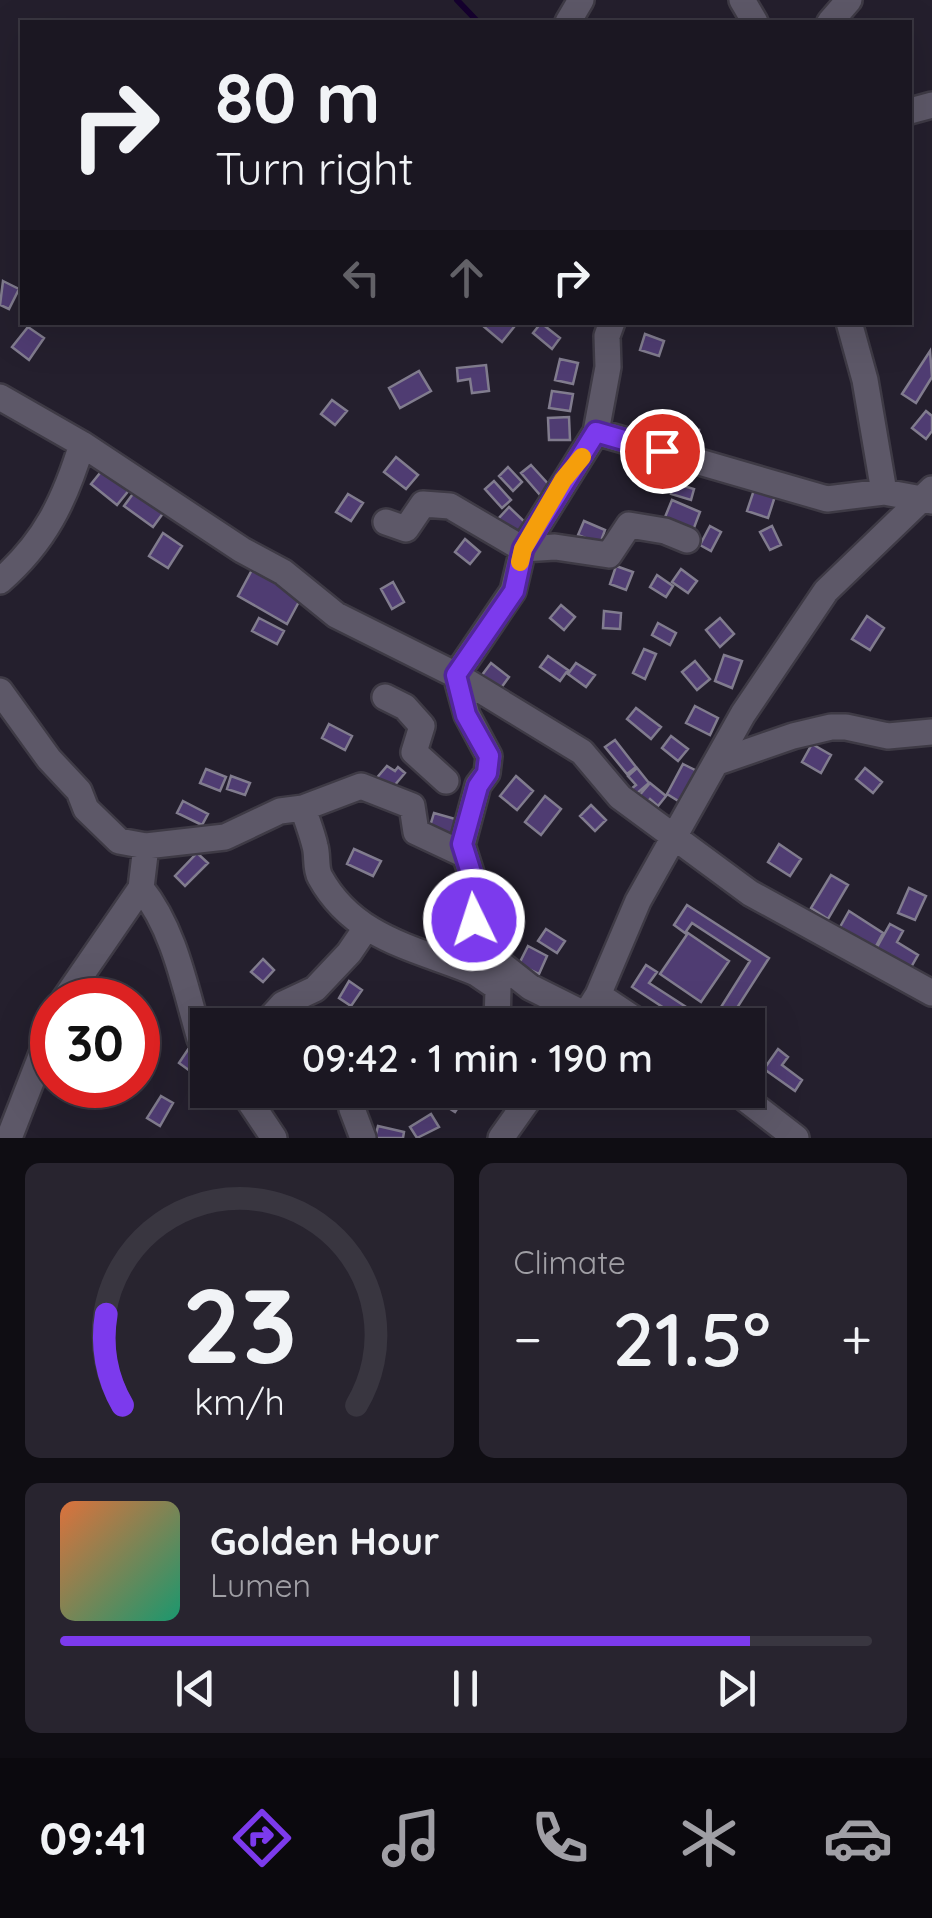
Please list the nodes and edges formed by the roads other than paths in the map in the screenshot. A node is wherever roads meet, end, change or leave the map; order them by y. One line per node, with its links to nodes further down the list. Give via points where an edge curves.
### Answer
1 (849, 0): 2 (street)
2 (832, 20)
3 (611, 325): 6 (street)
4 (850, 325): 8 (street)
5 (0, 397): 7 (street)
6 (596, 432): 8 (street, via 827,499); 12 (street)
7 (82, 444): 13 (street, via 66,496 23,561); 14 (street, via 283,572 336,615)
8 (884, 492): 9 (street)
9 (929, 497): 20 (street, via 826,591)
10 (386, 522): 12 (street, via 404,530 423,504 450,506)
11 (687, 540): 12 (street, via 628,525 610,555)
12 (523, 549): 14 (street, via 514,591)
13 (0, 581)
14 (456, 675): 17 (street); 23 (street, via 582,752 620,797)
15 (0, 691): 24 (street, via 86,809 119,841)
16 (384, 697): 18 (street)
17 (466, 715): 18 (street); 25 (street, via 489,756)
18 (422, 726): 21 (street, via 414,752)
19 (932, 732): 20 (street, via 888,736 831,728)
20 (718, 762): 23 (street)
21 (446, 781)
22 (303, 808): 24 (street, via 280,810 226,838); 25 (street, via 361,786 412,806 416,832); 27 (street, via 318,874)
23 (674, 838): 30 (street, via 760,899); 35 (street)
24 (146, 846): 26 (street)
25 (464, 855): 28 (street)
26 (141, 888): 29 (street); 31 (street, via 156,907)
27 (366, 928): 28 (street, via 428,953); 32 (street, via 315,989)
28 (479, 961): 33 (street, via 498,988); 34 (street)
29 (79, 978)
30 (932, 994)
31 (191, 1008)
32 (280, 1008)
33 (497, 1008)
34 (579, 1008)
35 (590, 1008)
36 (30, 1084): 41 (street)
37 (254, 1108): 42 (street)
38 (352, 1108): 43 (street)
39 (516, 1108): 44 (street)
40 (757, 1108): 45 (street)
41 (9, 1138)
42 (274, 1138)
43 (363, 1138)
44 (502, 1138)
45 (796, 1138)

